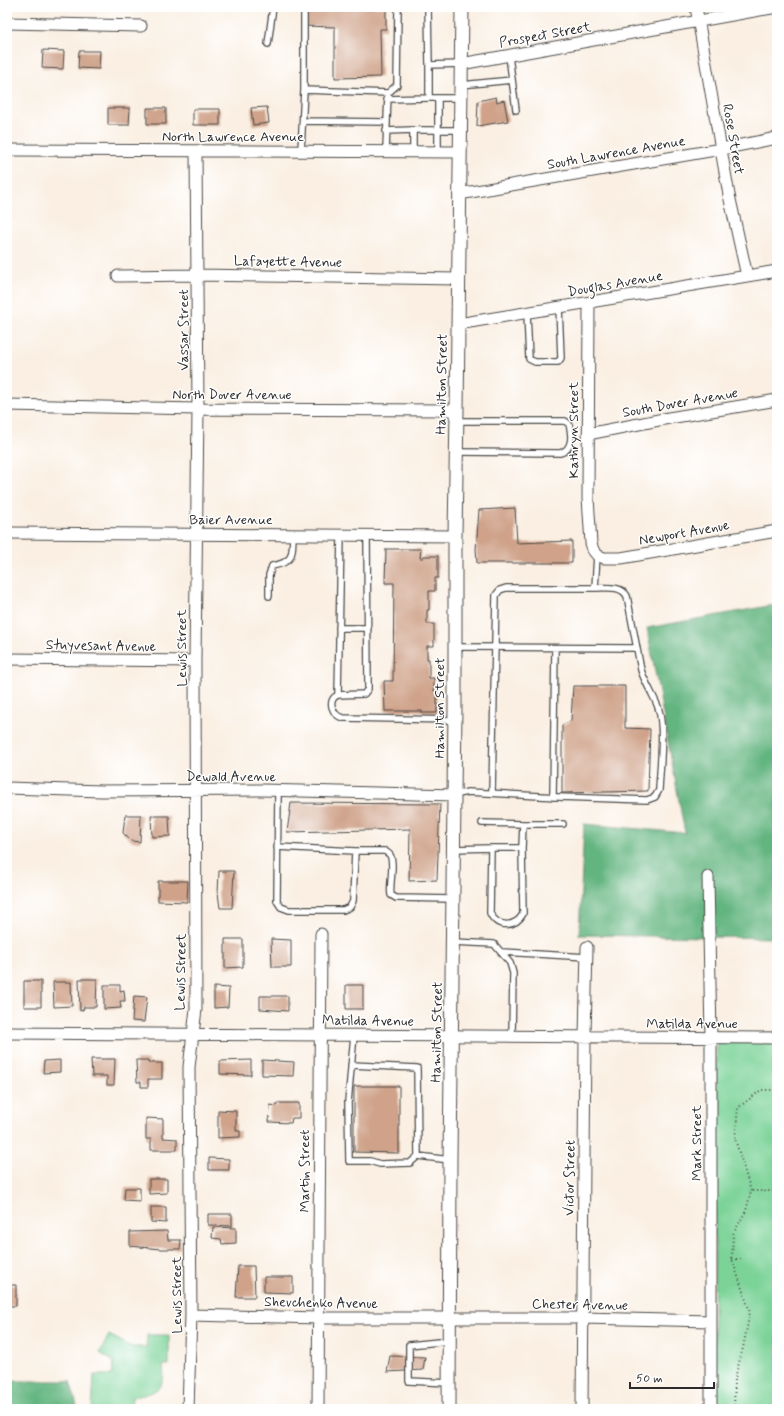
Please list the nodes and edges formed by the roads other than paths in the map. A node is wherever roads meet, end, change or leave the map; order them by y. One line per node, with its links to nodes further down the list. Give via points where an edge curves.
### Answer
1 (273, 7): 11 (lane)
2 (304, 7): 16 (lane)
3 (398, 7): 18 (lane, via 397,85)
4 (428, 7): 14 (lane)
5 (462, 7): 13 (street, Hamilton Street)
6 (696, 7): 8 (street, Rose Street)
7 (777, 7): 8 (street, Prospect Street)
8 (698, 22): 12 (street, Prospect Street); 29 (street, Rose Street)
9 (7, 23): 10 (street)
10 (142, 26)
11 (268, 44)
12 (509, 56): 13 (street, Prospect Street); 15 (lane)
13 (461, 64): 14 (lane); 17 (street, Hamilton Street)
14 (429, 65): 19 (lane)
15 (512, 80): 17 (lane); 21 (lane)
16 (304, 90): 18 (lane); 22 (lane)
17 (461, 92): 20 (lane); 27 (street, Hamilton Street)
18 (388, 96): 19 (lane); 23 (lane)
19 (428, 98): 20 (lane)
20 (438, 98): 26 (lane)
21 (516, 110)
22 (303, 121): 23 (lane); 32 (lane)
23 (387, 122): 24 (lane)
24 (386, 130): 25 (lane); 33 (lane)
25 (414, 130): 26 (lane); 35 (lane)
26 (438, 130): 27 (lane); 34 (lane)
27 (460, 130): 36 (street, Hamilton Street)
28 (777, 138): 29 (street, South Lawrence Avenue)
29 (721, 149): 37 (street, South Lawrence Avenue); 41 (street, Rose Street)
30 (7, 150): 31 (street, North Lawrence Avenue)
31 (196, 151): 32 (street, North Lawrence Avenue); 39 (street, Vassar Street)
32 (301, 151): 33 (street, North Lawrence Avenue)
33 (386, 151): 35 (street, North Lawrence Avenue)
34 (438, 151): 35 (street, North Lawrence Avenue); 36 (street, North Lawrence Avenue)
35 (413, 152)
36 (460, 152): 37 (street, Hamilton Street)
37 (459, 194): 42 (street, Hamilton Street)
38 (777, 271): 41 (street, Douglas Avenue)
39 (198, 275): 40 (street, Lafayette Avenue); 42 (street, Lafayette Avenue); 49 (street, Vassar Street)
40 (118, 276)
41 (747, 276): 43 (street, Douglas Avenue)
42 (458, 279): 46 (street, Hamilton Street)
43 (589, 303): 44 (street, Douglas Avenue); 51 (street, Kathryn Street)
44 (560, 308): 45 (street, Douglas Avenue); 45 (lane, via 561,358 558,362 529,360)
45 (527, 313): 46 (street, Douglas Avenue)
46 (458, 324): 50 (street, Hamilton Street)
47 (777, 400): 51 (street, South Dover Avenue)
48 (7, 405): 49 (street, North Dover Avenue)
49 (198, 409): 50 (street, North Dover Avenue); 55 (street, Vassar Street)
50 (457, 415): 52 (street, Hamilton Street); 52 (lane, via 565,421 571,430 570,446 560,453)
51 (588, 434): 60 (street, Kathryn Street, via 591,543)
52 (456, 452): 59 (street, Hamilton Street)
53 (777, 531): 60 (street, Newport Avenue, via 621,558 604,558)
54 (7, 533): 55 (street, Baier Avenue)
55 (197, 534): 56 (street, Baier Avenue); 70 (street, Lewis Street)
56 (293, 535): 57 (street, Baier Avenue); 62 (lane, via 292,555 289,560 272,566 270,570)
57 (341, 535): 58 (street, Baier Avenue); 63 (lane)
58 (367, 535): 59 (street, Baier Avenue); 64 (lane)
59 (455, 536): 65 (street, Hamilton Street)
60 (597, 555): 61 (lane)
61 (595, 588): 66 (lane, via 500,590 496,595); 68 (lane, via 619,588 624,591)
62 (269, 596)
63 (339, 628): 64 (lane); 71 (lane)
64 (368, 628): 71 (lane, via 367,692 362,695)
65 (455, 647): 66 (lane); 72 (street, Hamilton Street)
66 (495, 648): 67 (lane); 76 (lane)
67 (556, 648): 68 (lane); 78 (lane)
68 (636, 648): 78 (lane, via 645,682 658,707 662,723 659,790 655,797 647,800)
69 (7, 659): 70 (street, Stuyvesant Avenue)
70 (195, 661): 74 (street, Lewis Street)
71 (338, 695): 72 (lane, via 334,696 331,706 339,718)
72 (455, 720): 77 (street, Hamilton Street)
73 (7, 788): 74 (street, Dewald Avenue)
74 (195, 790): 75 (street, Dewald Avenue); 94 (street, Lewis Street, via 196,1009)
75 (278, 790): 77 (street, Dewald Avenue); 82 (lane)
76 (492, 793): 77 (lane, via 468,792); 78 (lane)
77 (454, 795): 85 (street, Hamilton Street)
78 (553, 797)
79 (482, 823): 80 (lane)
80 (523, 824): 81 (lane); 84 (lane)
81 (563, 824)
82 (277, 847): 86 (lane); 86 (lane, via 277,901 281,907 289,910 343,910 350,907 353,901)
83 (491, 848): 84 (lane); 84 (lane, via 490,913 493,920 512,924 519,921 523,914); 85 (lane)
84 (522, 848)
85 (454, 849): 88 (street, Hamilton Street)
86 (355, 851): 88 (lane, via 385,851 390,855 390,889 391,895 396,898)
87 (708, 877): 100 (street, Mark Street)
88 (453, 899): 90 (street, Hamilton Street)
89 (321, 934): 95 (street, Martin Street)
90 (453, 942): 91 (lane, via 494,944); 97 (street, Hamilton Street)
91 (502, 952): 92 (lane); 98 (lane, via 513,973)
92 (587, 952): 99 (street, Victor Street)
93 (7, 1033): 94 (street, Matilda Avenue)
94 (192, 1035): 95 (street, Matilda Avenue); 105 (street, Lewis Street, via 189,1067)
95 (320, 1035): 96 (street, Matilda Avenue); 106 (street, Martin Street)
96 (354, 1035): 97 (street, Matilda Avenue); 102 (lane)
97 (452, 1036): 98 (street, Matilda Avenue); 104 (street, Hamilton Street)
98 (512, 1037): 99 (street, Matilda Avenue)
99 (585, 1037): 100 (street, Matilda Avenue); 108 (street, Victor Street)
100 (711, 1038): 101 (street, Matilda Avenue); 109 (street, Mark Street)
101 (777, 1038)
102 (351, 1065): 103 (lane, via 417,1068); 103 (lane, via 348,1102 349,1161 410,1163)
103 (418, 1156): 104 (lane)
104 (450, 1160): 107 (street, Hamilton Street)
105 (191, 1315): 106 (street, Shevchenko Avenue); 112 (street, Lewis Street)
106 (319, 1318): 107 (street, Shevchenko Avenue); 113 (street, Martin Street)
107 (450, 1318): 108 (street, Chester Avenue); 110 (street, Hamilton Street)
108 (582, 1318): 109 (street, Chester Avenue); 115 (street, Victor Street)
109 (711, 1321): 116 (street, Mark Street)
110 (450, 1341): 111 (street, Hamilton Street); 111 (lane, via 410,1345 409,1381)
111 (449, 1383): 114 (street, Hamilton Street)
112 (188, 1409)
113 (318, 1409)
114 (449, 1409)
115 (582, 1409)
116 (711, 1409)

